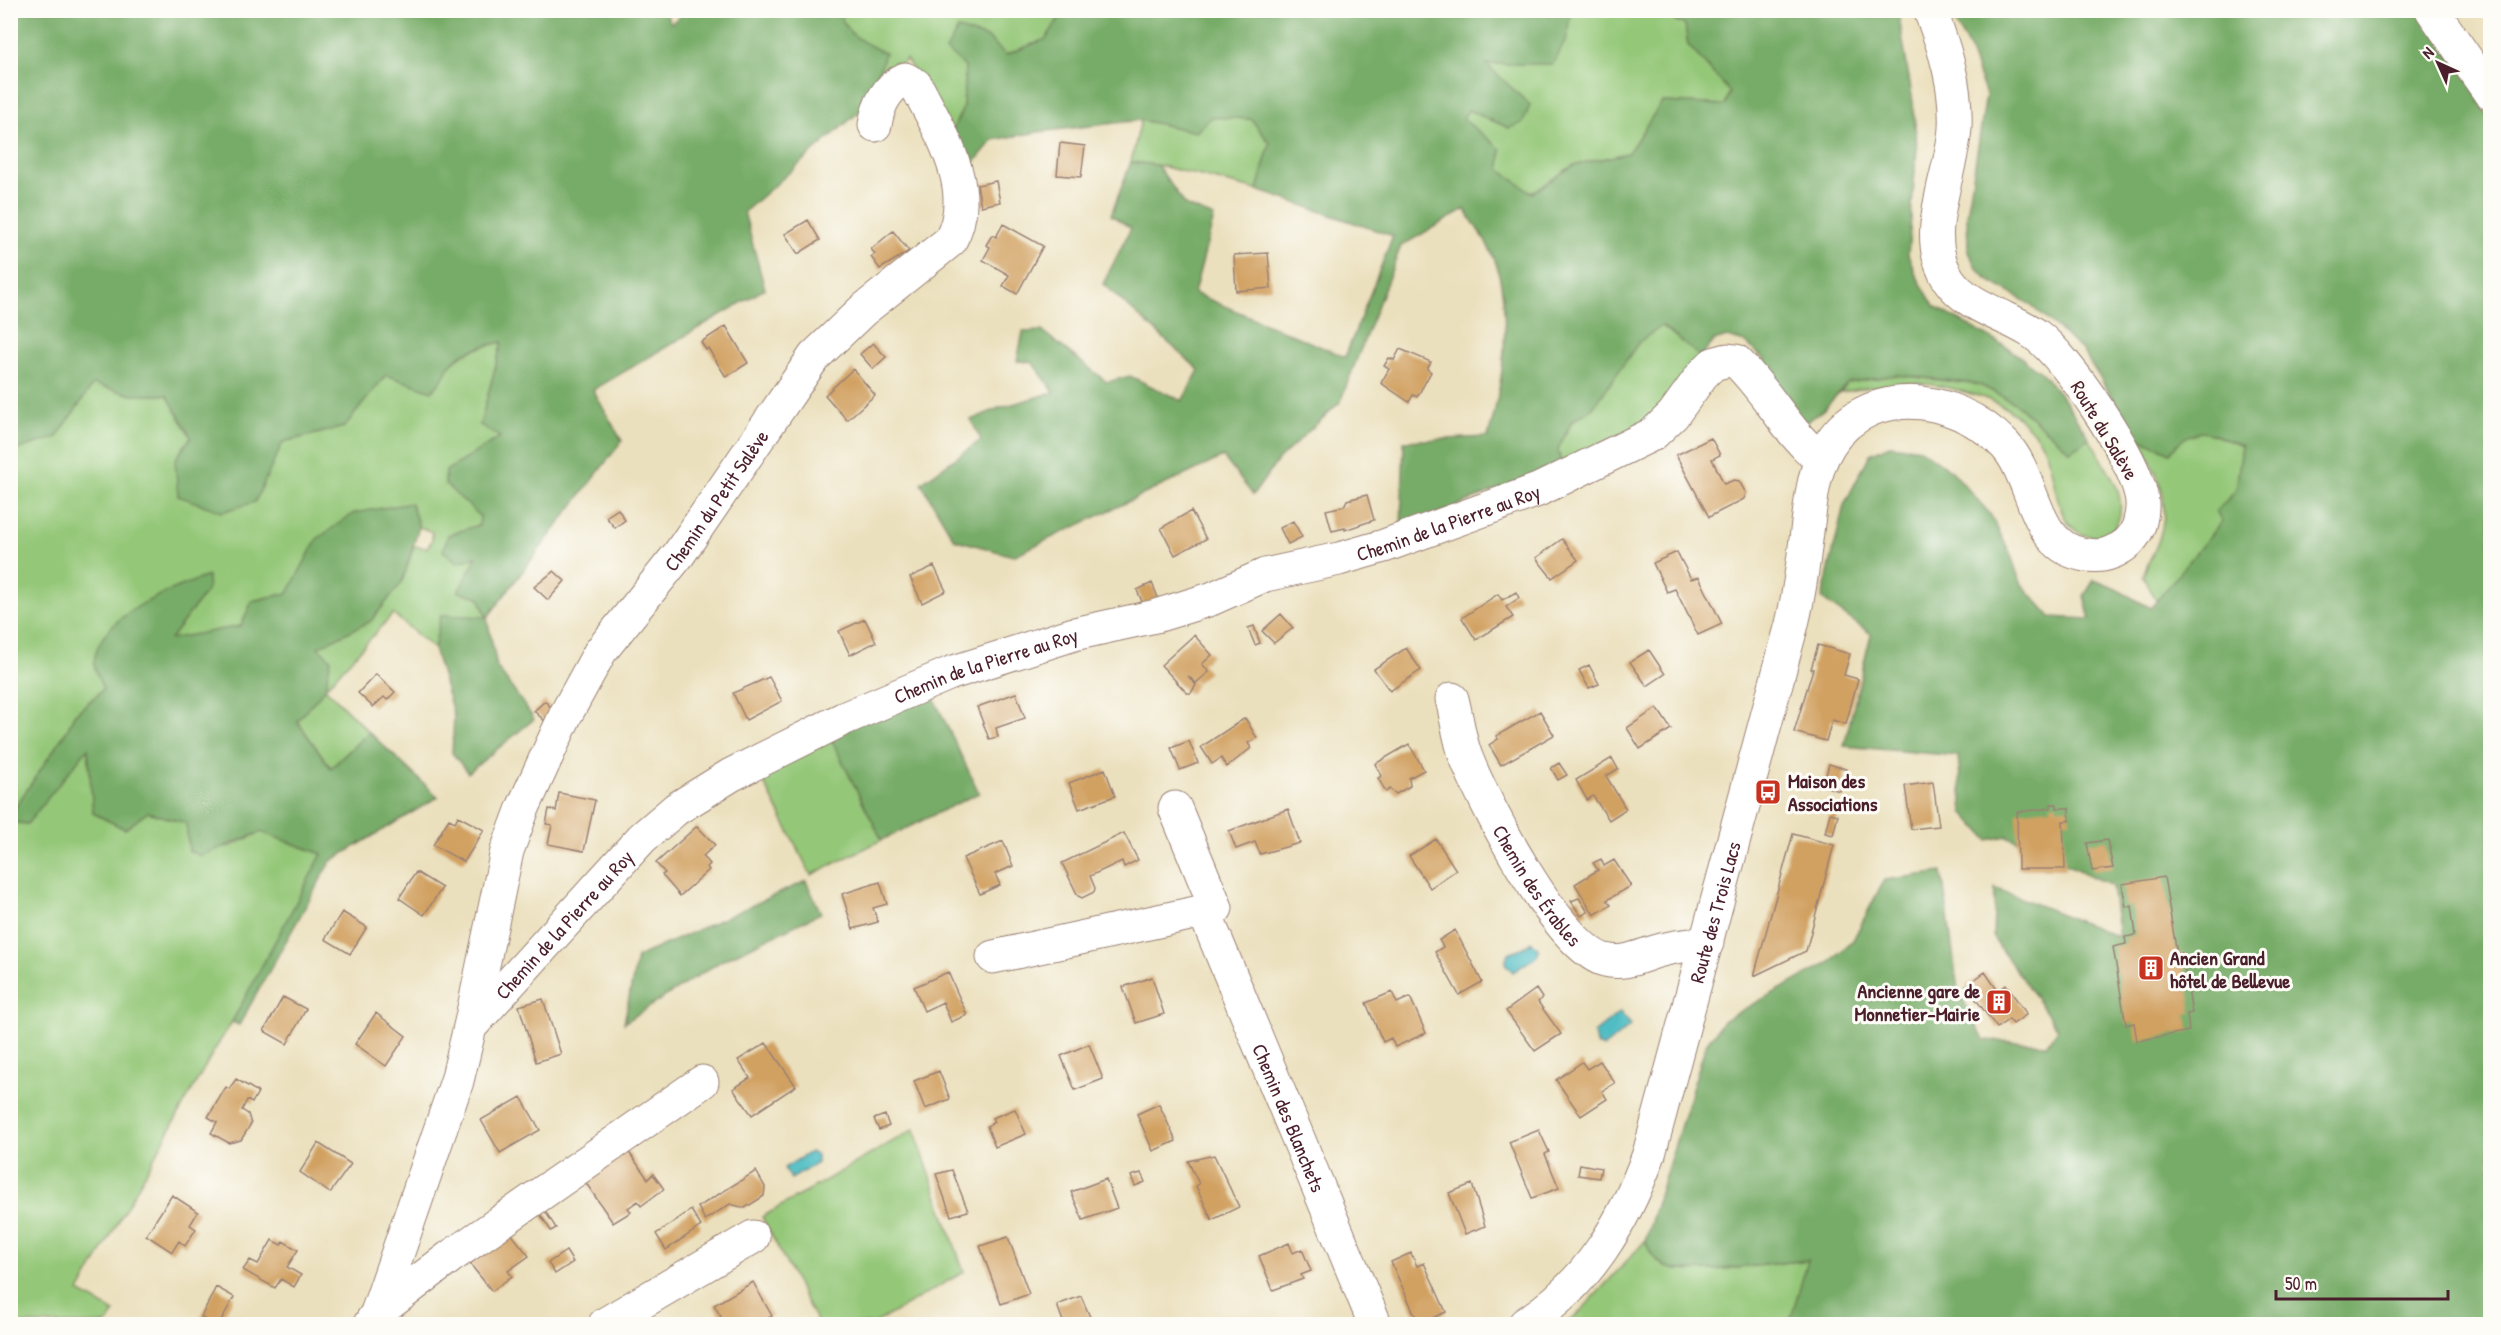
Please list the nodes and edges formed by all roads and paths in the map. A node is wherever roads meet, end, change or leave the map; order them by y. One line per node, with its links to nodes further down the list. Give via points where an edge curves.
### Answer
1 (1930, 10): 5 (street, Route du Salève, via 1945,52 1955,102 1952,153 1937,220 1939,258 1944,272 1965,295 2035,335 2061,360 2126,456 2142,498 2140,521 2128,543 2112,552 2092,556 2066,551 2050,537 2021,468 2005,445 1981,427 1941,408 1901,402 1876,406 1845,425)
2 (2432, 10): 3 (street)
3 (2490, 93)
4 (876, 125): 11 (street, Chemin du Petit Salève, via 881,103 890,89 905,79 916,85 953,162 959,208 957,228 950,241 862,311 814,357 679,554 600,652 566,714 507,851)
5 (1821, 460): 9 (street, Route des Trois Lacs, via 1792,624); 11 (street, Chemin de la Pierre au Roy, via 1783,422 1736,361 1720,361 1702,375 1673,415 1653,434 1538,490 1384,546 1265,575 1211,599 1074,634 951,674 843,719 730,775 676,809 642,838)
6 (1452, 699): 9 (street, Chemin des Érables, via 1465,756 1499,825 1543,900 1579,946 1592,955 1616,962)
7 (1175, 808): 8 (street, via 1216,908)
8 (1204, 911): 10 (street); 16 (street, Chemin des Blanchets)
9 (1707, 943): 17 (street, Route des Trois Lacs, via 1633,1199 1588,1268 1540,1315)
10 (993, 957)
11 (470, 1027): 14 (street, Chemin de la Pierre au Roy, via 450,1102)
12 (702, 1082): 14 (street, via 450,1257)
13 (753, 1237): 15 (street)
14 (373, 1319)
15 (605, 1324)
16 (1375, 1324)
17 (1525, 1324)

